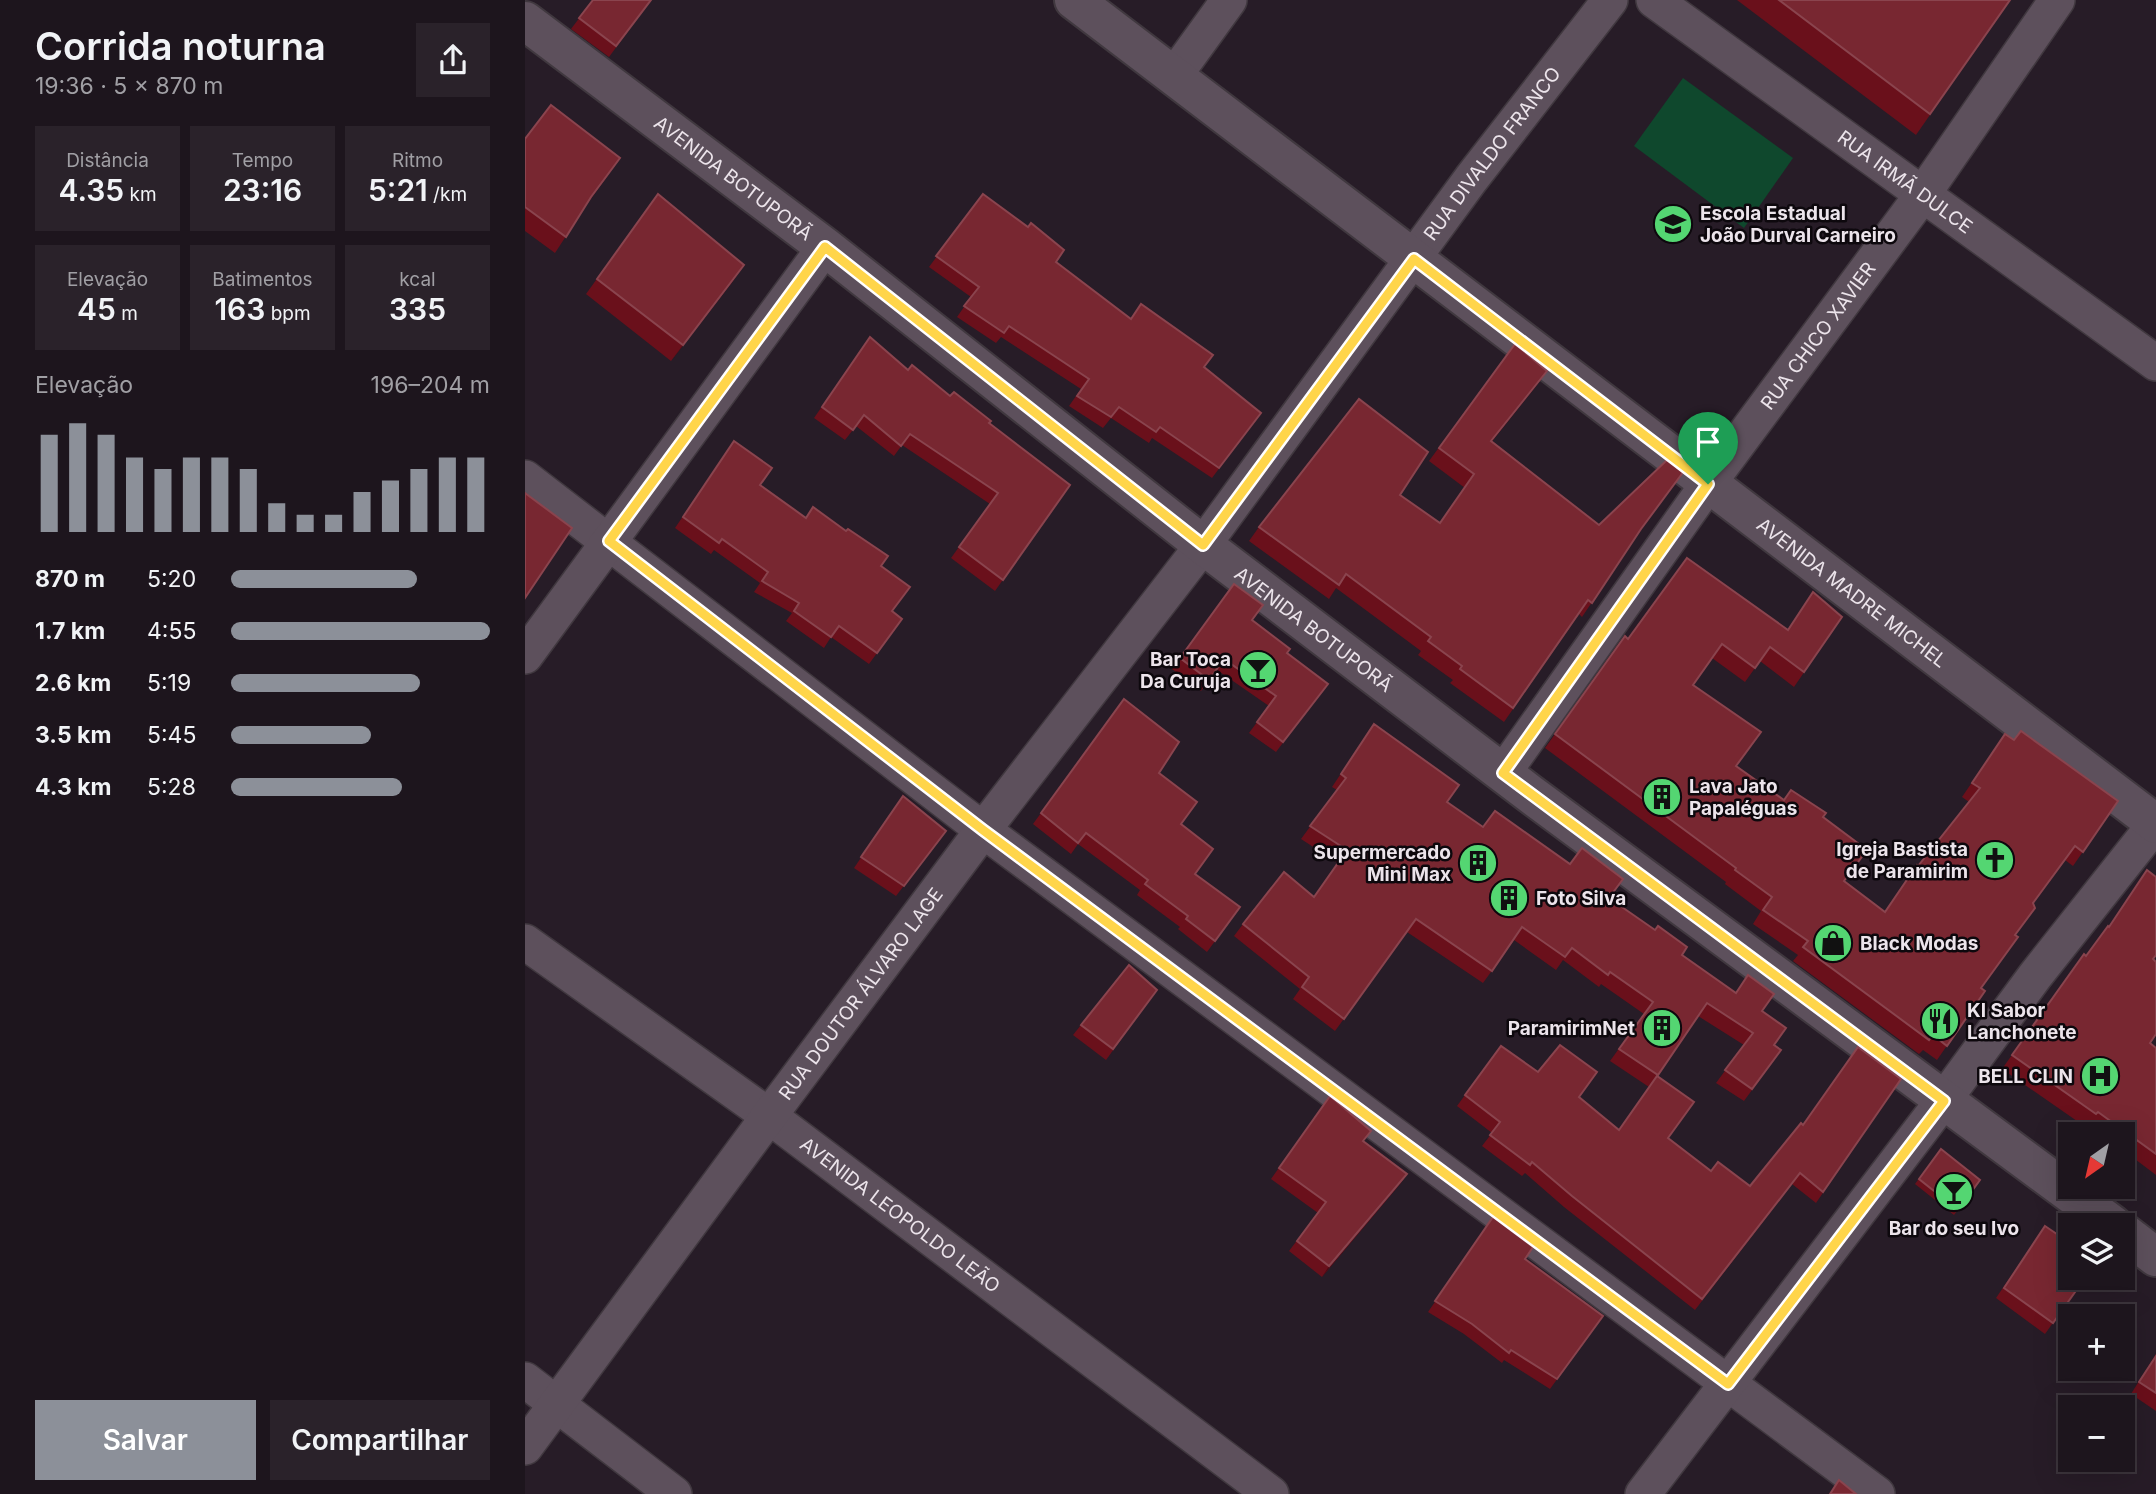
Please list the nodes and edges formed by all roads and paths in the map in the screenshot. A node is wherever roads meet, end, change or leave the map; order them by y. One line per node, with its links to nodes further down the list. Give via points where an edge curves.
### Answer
1 (1074, 0): 7 (street, AVENIDA MADRE MICHEL)
2 (1230, 0): 7 (street)
3 (1610, 0): 10 (street, RUA DIVALDO FRANCO)
4 (1654, 0): 8 (street, RUA IRMÃ DULCE)
5 (2057, 0): 8 (street, RUA CHICO XAVIER)
6 (525, 21): 9 (street, AVENIDA BOTUPORÃ)
7 (1174, 76): 10 (street, AVENIDA MADRE MICHEL)
8 (1923, 194): 11 (street, RUA IRMÃ DULCE); 13 (street, RUA CHICO XAVIER)
9 (825, 247): 14 (street); 15 (street, AVENIDA BOTUPORÃ)
10 (1414, 259): 13 (street, AVENIDA MADRE MICHEL); 15 (street, RUA DIVALDO FRANCO)
11 (2156, 363)
12 (525, 478): 14 (street)
13 (1708, 484): 17 (street, RUA CHICO XAVIER); 18 (street, AVENIDA MADRE MICHEL)
14 (609, 541): 16 (street); 19 (street)
15 (1203, 545): 17 (street, AVENIDA BOTUPORÃ); 19 (street, RUA DOUTOR ÁLVARO LAGE)
16 (525, 656)
17 (1503, 773): 21 (street, AVENIDA BOTUPORÃ)
18 (2156, 824): 21 (street, via 2035,976)
19 (983, 830): 22 (street, RUA DOUTOR ÁLVARO LAGE); 27 (street)
20 (525, 942): 22 (street, AVENIDA LEOPOLDO LEÃO)
21 (1944, 1101): 23 (street, AVENIDA BOTUPORÃ); 27 (street)
22 (769, 1116): 28 (street, RUA DOUTOR ÁLVARO LAGE); 31 (street, AVENIDA LEOPOLDO LEÃO)
23 (2097, 1213)
24 (2135, 1241): 25 (street)
25 (2156, 1257)
26 (525, 1380): 28 (street)
27 (1728, 1384): 32 (street); 33 (street)
28 (557, 1404): 29 (street, RUA DOUTOR ÁLVARO LAGE); 30 (street)
29 (525, 1447)
30 (674, 1494)
31 (1271, 1494)
32 (1643, 1494)
33 (1877, 1494)

